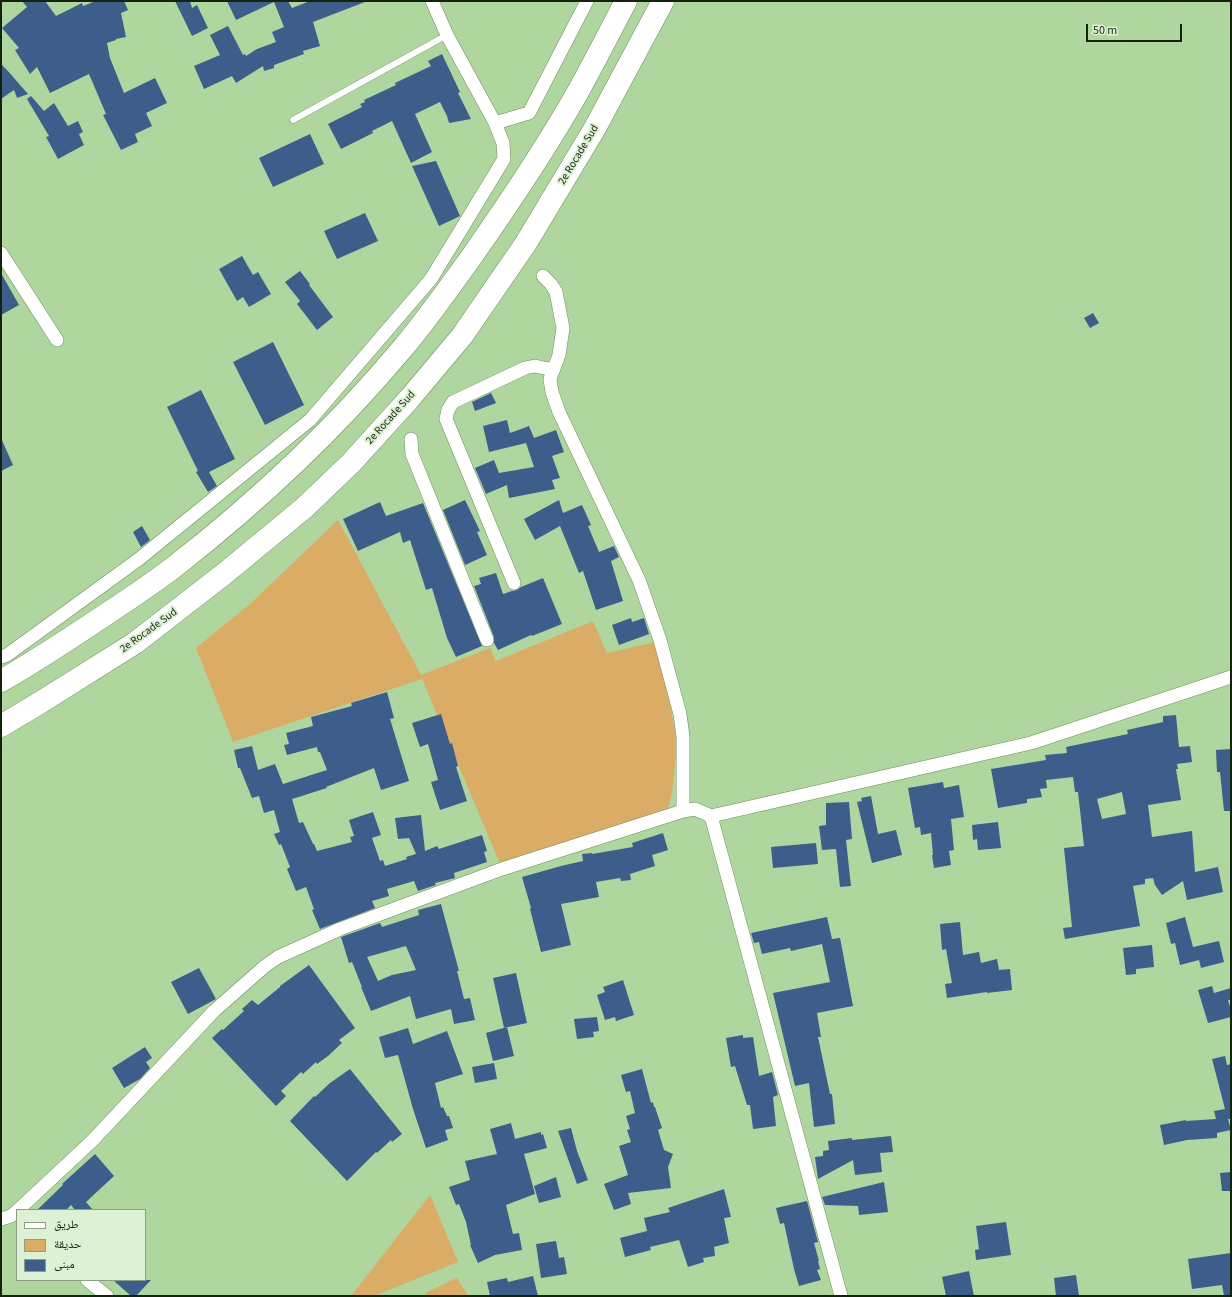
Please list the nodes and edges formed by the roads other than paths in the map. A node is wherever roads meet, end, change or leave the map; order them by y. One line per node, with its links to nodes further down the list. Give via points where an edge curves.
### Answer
1 (432, 1): 5 (street)
2 (587, 1): 7 (street, via 529,112)
3 (626, 1): 17 (highway, via 575,97 498,219 448,290 402,349 360,396 322,437 214,535 117,607)
4 (662, 1): 18 (highway, 2e Rocade Sud, via 595,128 526,243 462,336 410,398 304,508 224,574 135,643)
5 (447, 36): 6 (lane); 7 (street)
6 (294, 120)
7 (495, 123): 15 (street, via 503,143 504,159 431,280 310,420 139,559)
8 (1, 253): 10 (street)
9 (543, 276): 11 (street, via 556,292 563,328 559,355)
10 (57, 340)
11 (553, 370): 13 (street, via 535,366 525,368 453,402 446,418); 19 (street, via 550,379 559,412 639,580 660,640 680,714 683,737)
12 (411, 439): 14 (street, via 412,454)
13 (514, 583)
14 (487, 640)
15 (1, 657)
16 (1231, 677): 20 (street, via 1031,743)
17 (1, 681)
18 (1, 726)
19 (682, 811): 20 (street, via 695,809); 21 (street, via 502,869 340,929 278,957 214,1011 92,1141)
20 (711, 816): 24 (street)
21 (20, 1209)
22 (88, 1281): 23 (street)
23 (107, 1296)
24 (840, 1296)

